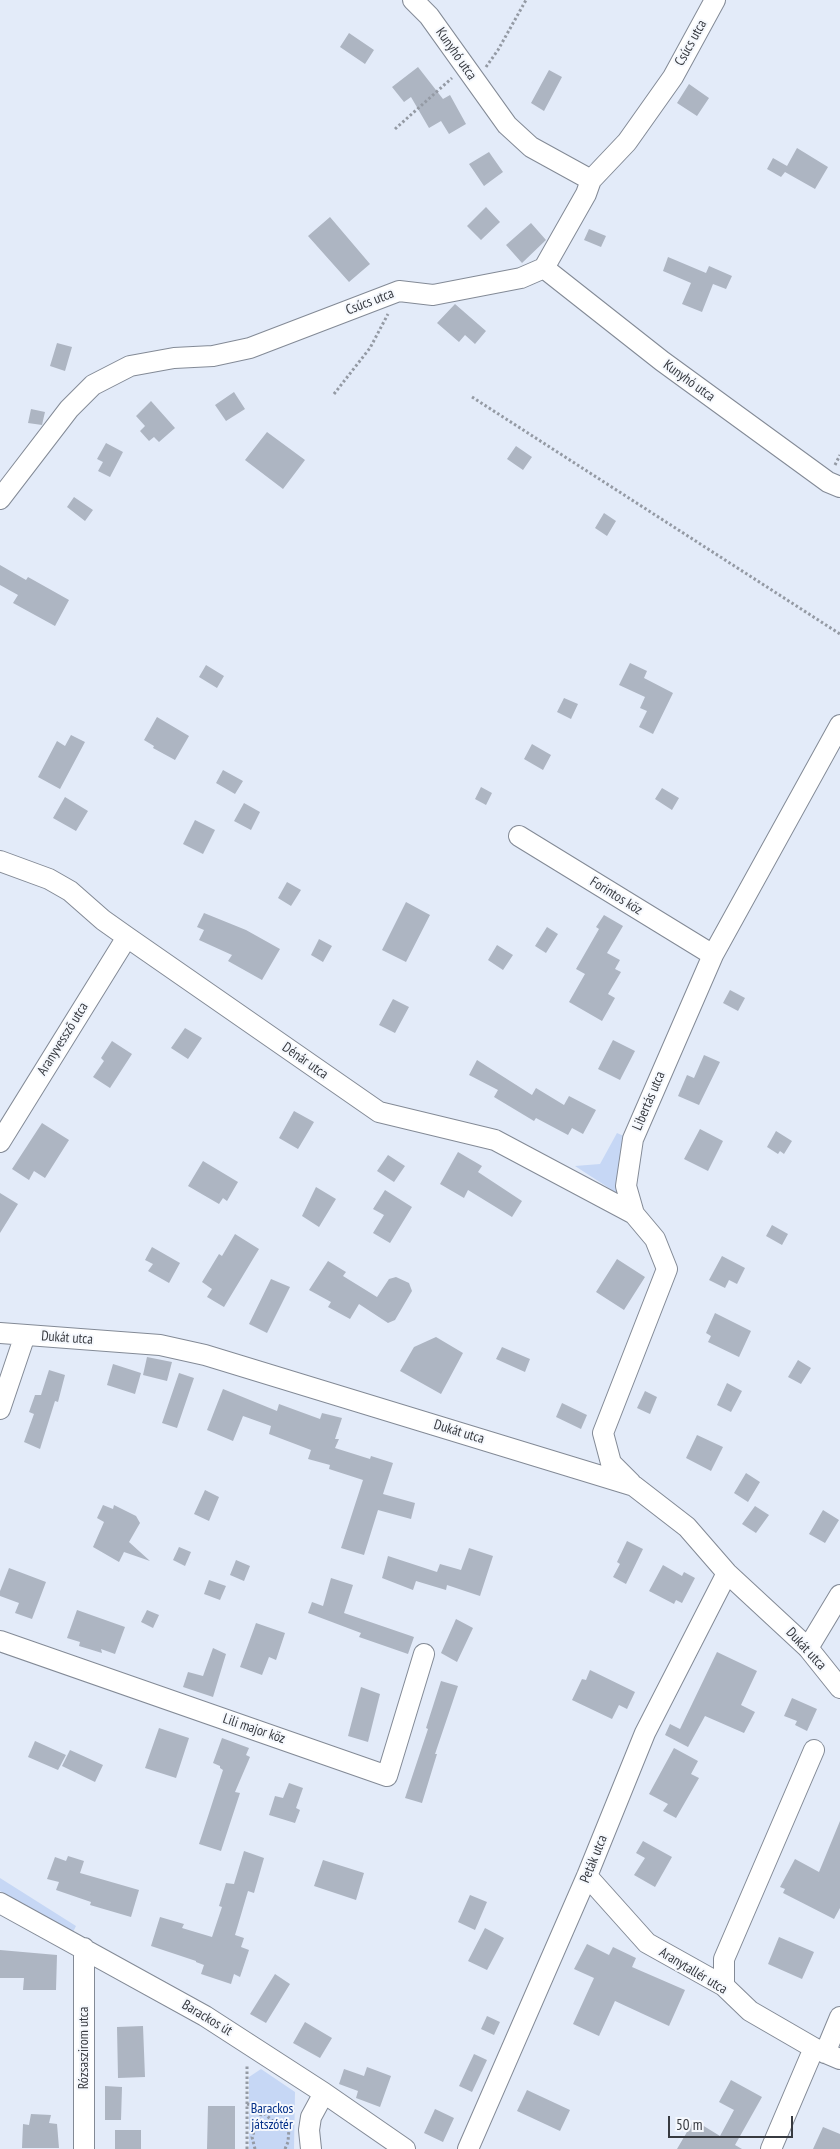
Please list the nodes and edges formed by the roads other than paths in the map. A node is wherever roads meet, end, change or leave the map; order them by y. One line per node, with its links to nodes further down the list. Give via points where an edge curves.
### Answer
1 (413, 0): 3 (street, Kunyhó utca, via 429,16 508,125 531,147)
2 (715, 0): 3 (street, Csúcs utca, via 673,77 627,142)
3 (591, 180): 4 (street, Csúcs utca)
4 (544, 268): 5 (street, Kunyhó utca, via 662,362 828,482); 6 (street, Csúcs utca, via 521,278 434,295 399,291 250,348 130,366 93,385 68,409)
5 (840, 487)
6 (0, 499)
7 (840, 725): 11 (street, Libertás utca)
8 (519, 836): 11 (street, Forintos köz)
9 (0, 861): 10 (street, Dénár utca, via 49,879 70,891)
10 (127, 937): 12 (street, Aranyvessző utca); 13 (street, Dénár utca, via 379,1112 496,1140)
11 (713, 955): 13 (street, Libertás utca, via 633,1139 626,1186)
12 (0, 1142)
13 (634, 1214): 17 (street, Libertás utca, via 655,1238 667,1269 603,1433 611,1463)
14 (0, 1333): 15 (street, Dukát utca)
15 (25, 1335): 16 (street); 17 (street, Dukát utca, via 160,1345 205,1355)
16 (0, 1409)
17 (634, 1486): 18 (street, Dukát utca, via 687,1527)
18 (726, 1574): 21 (street, Dukát utca); 25 (street, Peták utca, via 645,1733)
19 (840, 1595): 21 (street)
20 (0, 1641): 22 (street, Lili major köz, via 387,1776)
21 (808, 1648): 23 (street, Dukát utca)
22 (424, 1654)
23 (840, 1688)
24 (814, 1750): 28 (street, via 724,1959)
25 (587, 1876): 28 (street, Aranytallér utca, via 647,1943); 35 (street, Peták utca)
26 (0, 1903): 27 (street, Barackos út)
27 (84, 1948): 31 (street, Barackos út, via 205,2016); 32 (street, Rózsaszirom utca)
28 (724, 1986): 30 (street, Aranytallér utca, via 750,2011)
29 (840, 2017): 30 (street)
30 (826, 2053): 36 (street)
31 (324, 2093): 33 (street, via 311,2117); 34 (street, Barackos út)
32 (84, 2149)
33 (311, 2149)
34 (404, 2149)
35 (468, 2149)
36 (771, 2149)

